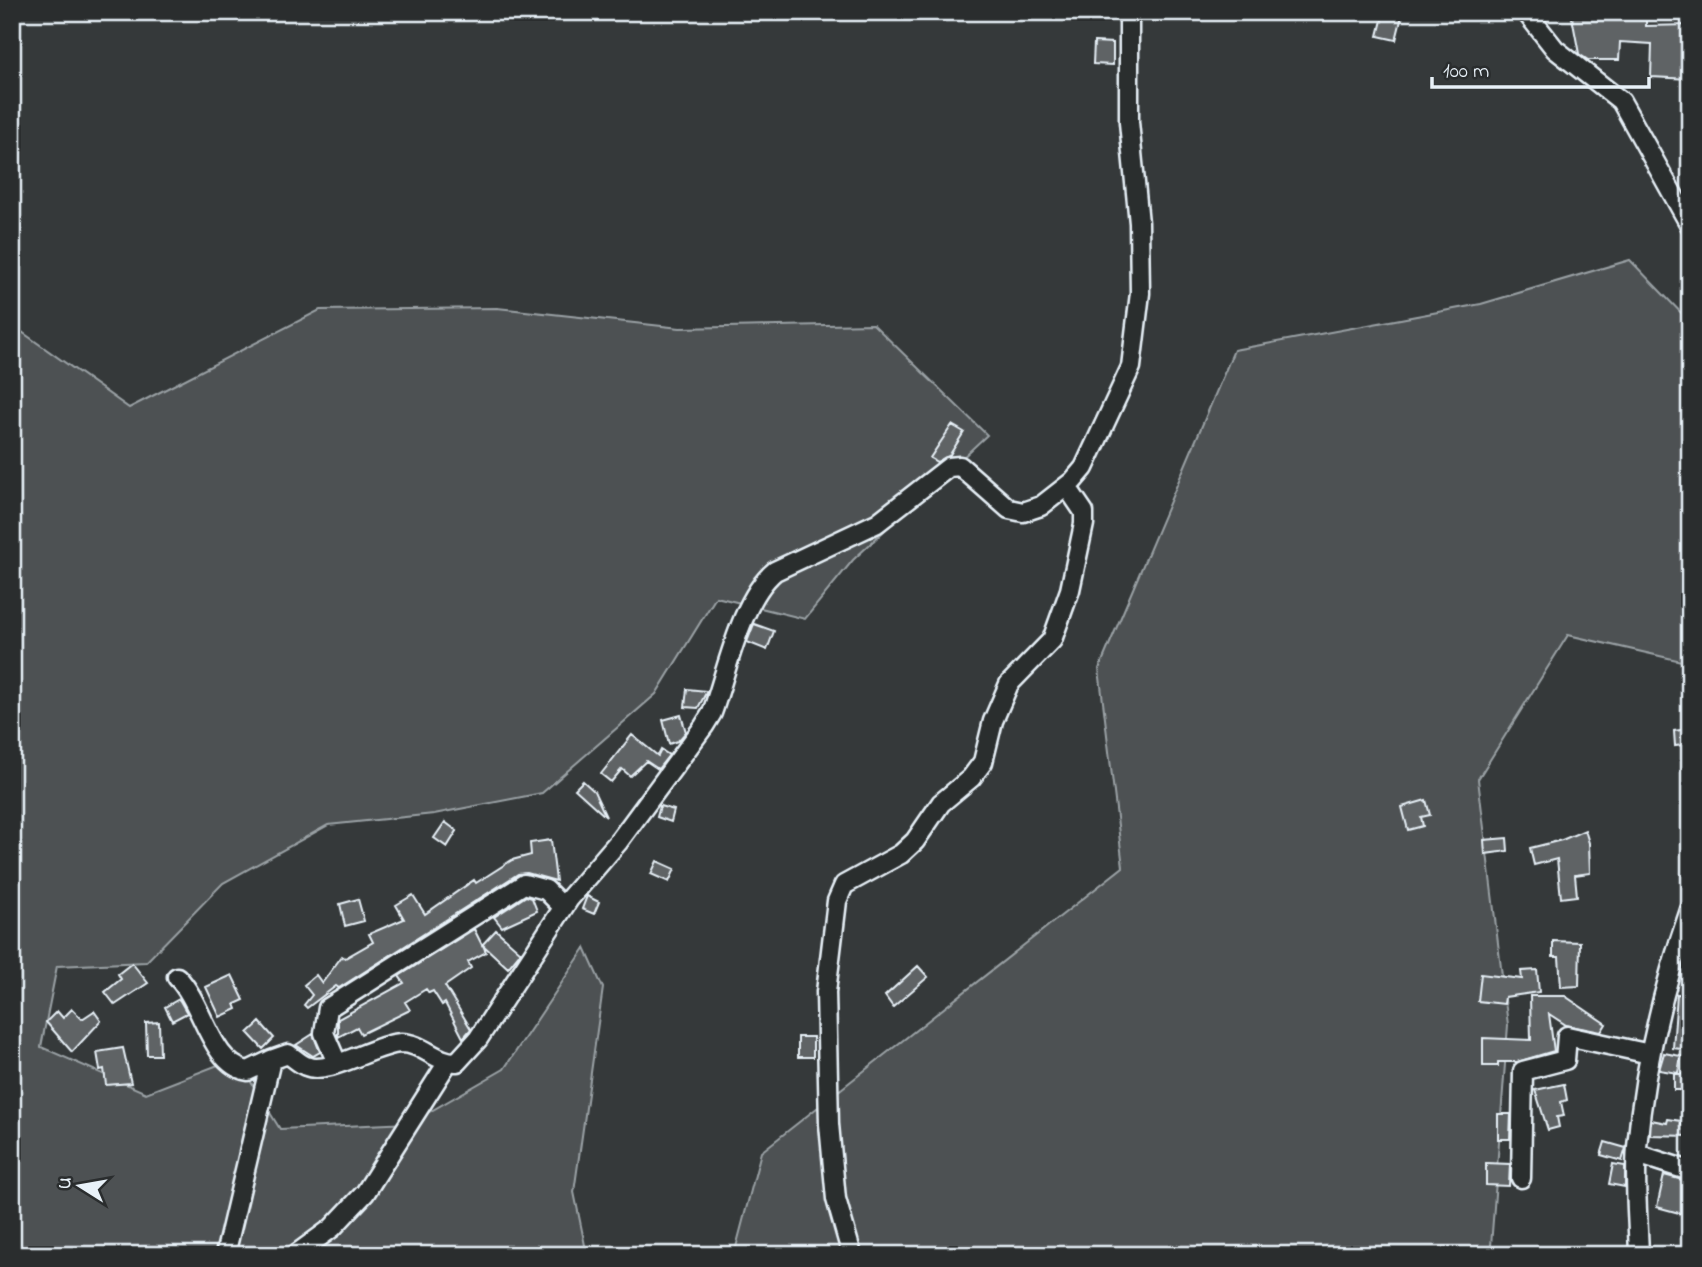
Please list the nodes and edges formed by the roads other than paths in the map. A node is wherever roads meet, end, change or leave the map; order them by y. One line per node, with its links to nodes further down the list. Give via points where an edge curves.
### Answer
1 (1129, 12): 4 (street, via 1129,122 1139,222 1138,329 1124,387 1084,468)
2 (1526, 12): 3 (street, via 1555,49 1620,101)
3 (1690, 225)
4 (1067, 486): 5 (street, via 1032,510 1014,511 960,466 949,467 877,523 764,580 750,604 712,713 620,841); 17 (street, via 1084,512 1084,524 1070,590 1052,640 1009,684 993,721 984,762 971,778 941,803 901,854 844,885 837,901 826,992 829,1124 836,1199)
5 (564, 907): 10 (street, via 478,1039 457,1062); 11 (street, via 546,890 524,884 328,1008 324,1032)
6 (1690, 910): 8 (street, via 1670,965)
7 (177, 977): 9 (street, via 191,991 218,1051 230,1063 248,1071)
8 (1650, 1054): 12 (street); 14 (street, via 1567,1036 1565,1060 1523,1071)
9 (271, 1060): 11 (street, via 288,1054 308,1068); 15 (street)
10 (448, 1062): 11 (street, via 419,1046 400,1043); 16 (street, via 365,1193 332,1228)
11 (337, 1063)
12 (1637, 1154): 13 (street); 18 (street)
13 (1690, 1171)
14 (1521, 1178)
15 (225, 1255)
16 (295, 1255)
17 (852, 1255)
18 (1639, 1255)

